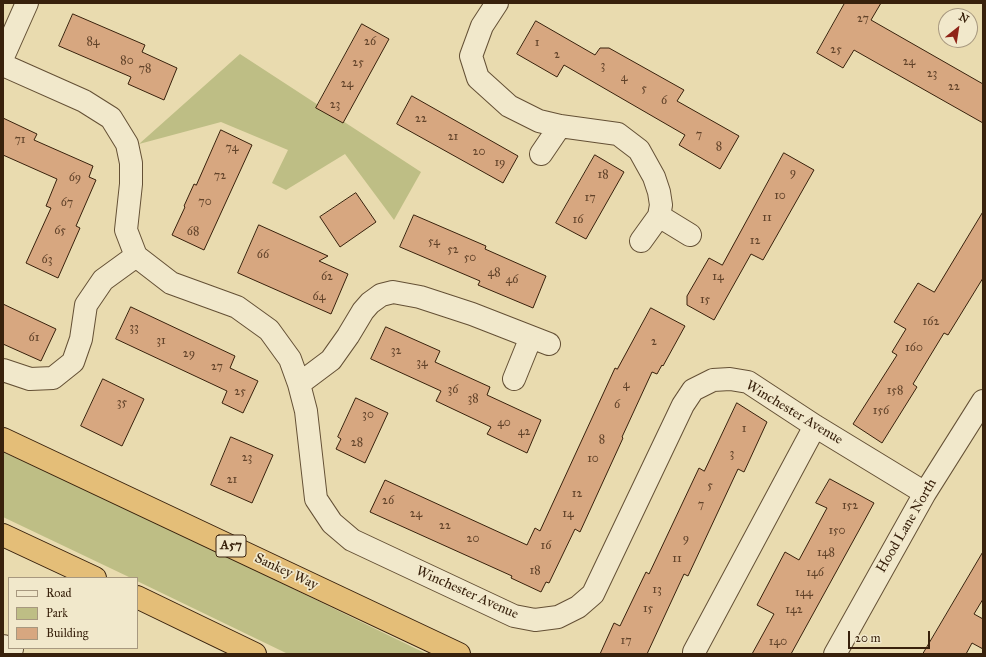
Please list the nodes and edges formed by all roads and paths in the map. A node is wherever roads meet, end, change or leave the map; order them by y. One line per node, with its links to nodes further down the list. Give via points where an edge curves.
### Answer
1 (27, 3): 3 (street)
2 (498, 3): 5 (street, via 482,26 471,56 478,78 509,106 539,120)
3 (3, 57)
4 (3, 65): 10 (street, via 84,101 111,118 127,144 131,163 126,230)
5 (560, 126): 6 (street); 7 (street, via 618,134 639,150 659,192)
6 (541, 154)
7 (659, 216): 8 (street); 9 (street)
8 (690, 235)
9 (641, 242)
10 (136, 256): 11 (street, via 103,280 86,305 81,339 73,362 53,378 30,379); 13 (street, Winchester Avenue, via 172,283 237,307 269,330 290,359)
11 (3, 370)
12 (514, 379): 13 (street, via 540,341 472,314 420,297 393,292 381,295 370,303 331,360)
13 (299, 384): 15 (street, Winchester Avenue, via 306,411 316,499 332,523 352,540 514,616 535,620 558,617 578,607 593,594 683,405 693,390 713,380 748,382)
14 (983, 401): 17 (street, Hood Lane North)
15 (815, 426): 17 (street, Winchester Avenue); 21 (street)
16 (3, 439): 23 (highway, Sankey Way / A57)
17 (925, 493): 24 (street, Hood Lane North)
18 (3, 535): 19 (highway)
19 (93, 577)
20 (138, 597): 22 (highway)
21 (694, 652)
22 (255, 654)
23 (459, 654)
24 (835, 654)

